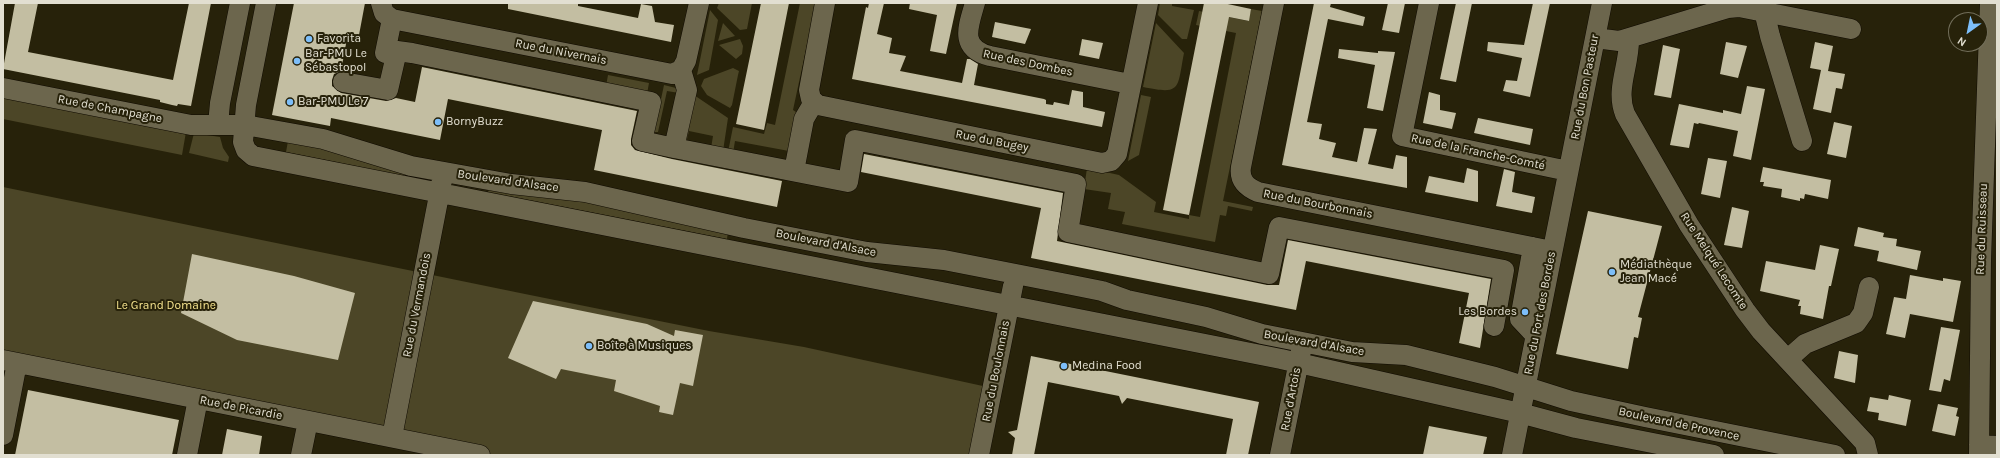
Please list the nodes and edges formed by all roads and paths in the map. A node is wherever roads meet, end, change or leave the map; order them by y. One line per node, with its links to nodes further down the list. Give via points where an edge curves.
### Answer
1 (240, 3): 25 (street, via 221,97)
2 (266, 3): 26 (street, via 250,84)
3 (699, 3): 18 (street, via 686,61)
4 (826, 3): 24 (street, via 809,90)
5 (974, 3): 21 (street, Rue des Dombes, via 968,33 970,44 977,52)
6 (1148, 3): 21 (street, Rue du Bugey)
7 (1274, 3): 33 (street, Rue du Bourbonnais, via 1241,167 1241,178 1248,187 1265,194)
8 (1429, 3): 30 (street, Rue de la Franche-Comté, via 1402,136)
9 (1602, 3): 14 (street, Rue du Bon Pasteur)
10 (1990, 3): 20 (street, Rue du Ruisseau)
11 (1776, 9): 13 (street); 15 (street, via 1728,8); 27 (street, via 1770,36)
12 (386, 11): 16 (street, via 385,52); 17 (street, Rue du Nivernais)
13 (1851, 29)
14 (1595, 38): 15 (street, via 1619,41); 30 (street, Rue du Bon Pasteur)
15 (1629, 38): 42 (street, Rue Melqué Lecomte, via 1629,56 1620,92 1620,103 1625,114 1716,267 1761,331)
16 (396, 55): 19 (street, via 388,90); 23 (street, via 397,51 412,53)
17 (604, 60): 18 (street, Rue du Nivernais, via 666,74); 23 (street)
18 (680, 70): 28 (street, via 687,90)
19 (343, 82)
20 (1992, 83): 52 (street, Rue du Ruisseau, via 1981,260)
21 (1130, 84): 24 (street, Rue du Bugey, via 1117,154 1107,163 831,109)
22 (3, 88): 25 (street, Rue de Champagne, via 191,125)
23 (598, 91): 28 (street, via 651,102 642,141)
24 (814, 102): 29 (street, via 804,119)
25 (218, 125): 26 (street, Boulevard d'Alsace)
26 (245, 125): 31 (street, Boulevard d'Alsace, via 322,139 400,163); 32 (street, via 243,142 246,150 253,156)
27 (1802, 141)
28 (674, 148): 29 (street)
29 (794, 171): 36 (street, via 848,182 855,140 1076,184 1068,232 1270,274 1279,227)
30 (1568, 171): 34 (street, Rue du Fort des Bordes)
31 (443, 172): 32 (street, Rue du Vermandois); 35 (street, Boulevard d'Alsace, via 511,184 585,192 678,211 744,228 867,252)
32 (439, 193): 38 (street); 50 (street, Rue du Vermandois)
33 (1514, 243): 34 (street, Rue du Bourbonnais); 36 (street, via 1510,261)
34 (1543, 249): 45 (street, Rue du Fort des Bordes, via 1535,335)
35 (921, 258): 38 (street, Boulevard d'Alsace); 39 (street, Boulevard d'Alsace, via 1072,284)
36 (1504, 270): 40 (street)
37 (1869, 287): 42 (street, via 1863,314 1856,323 1805,344)
38 (1011, 295): 39 (street, Boulevard d'Alsace); 44 (street); 56 (street, Rue du Boulonnais)
39 (1126, 300): 41 (street, Boulevard d'Alsace)
40 (1494, 326)
41 (1303, 342): 44 (street, Rue d'Artois); 45 (street, Boulevard d'Alsace, via 1352,352 1406,355)
42 (1788, 359): 61 (street, Rue Melqué Lecomte, via 1865,443)
43 (10, 362): 46 (street, Rue de Picardie); 49 (street)
44 (1299, 363): 47 (street); 57 (street, Rue d'Artois)
45 (1525, 387): 47 (street, Rue du Fort des Bordes); 51 (street, Boulevard de Provence, via 1571,401)
46 (198, 399): 48 (street, Rue de Picardie); 53 (street)
47 (1520, 413): 58 (street, Rue du Fort des Bordes); 59 (street, via 1576,428)
48 (308, 421): 50 (street, Rue de Picardie); 54 (street)
49 (3, 435)
50 (395, 444): 55 (street, Rue de Picardie)
51 (1763, 448): 60 (street, Boulevard de Provence)
52 (1985, 449)
53 (187, 455)
54 (300, 455)
55 (480, 455)
56 (979, 455)
57 (1280, 455)
58 (1512, 455)
59 (1714, 455)
60 (1835, 455)
61 (1868, 455)

